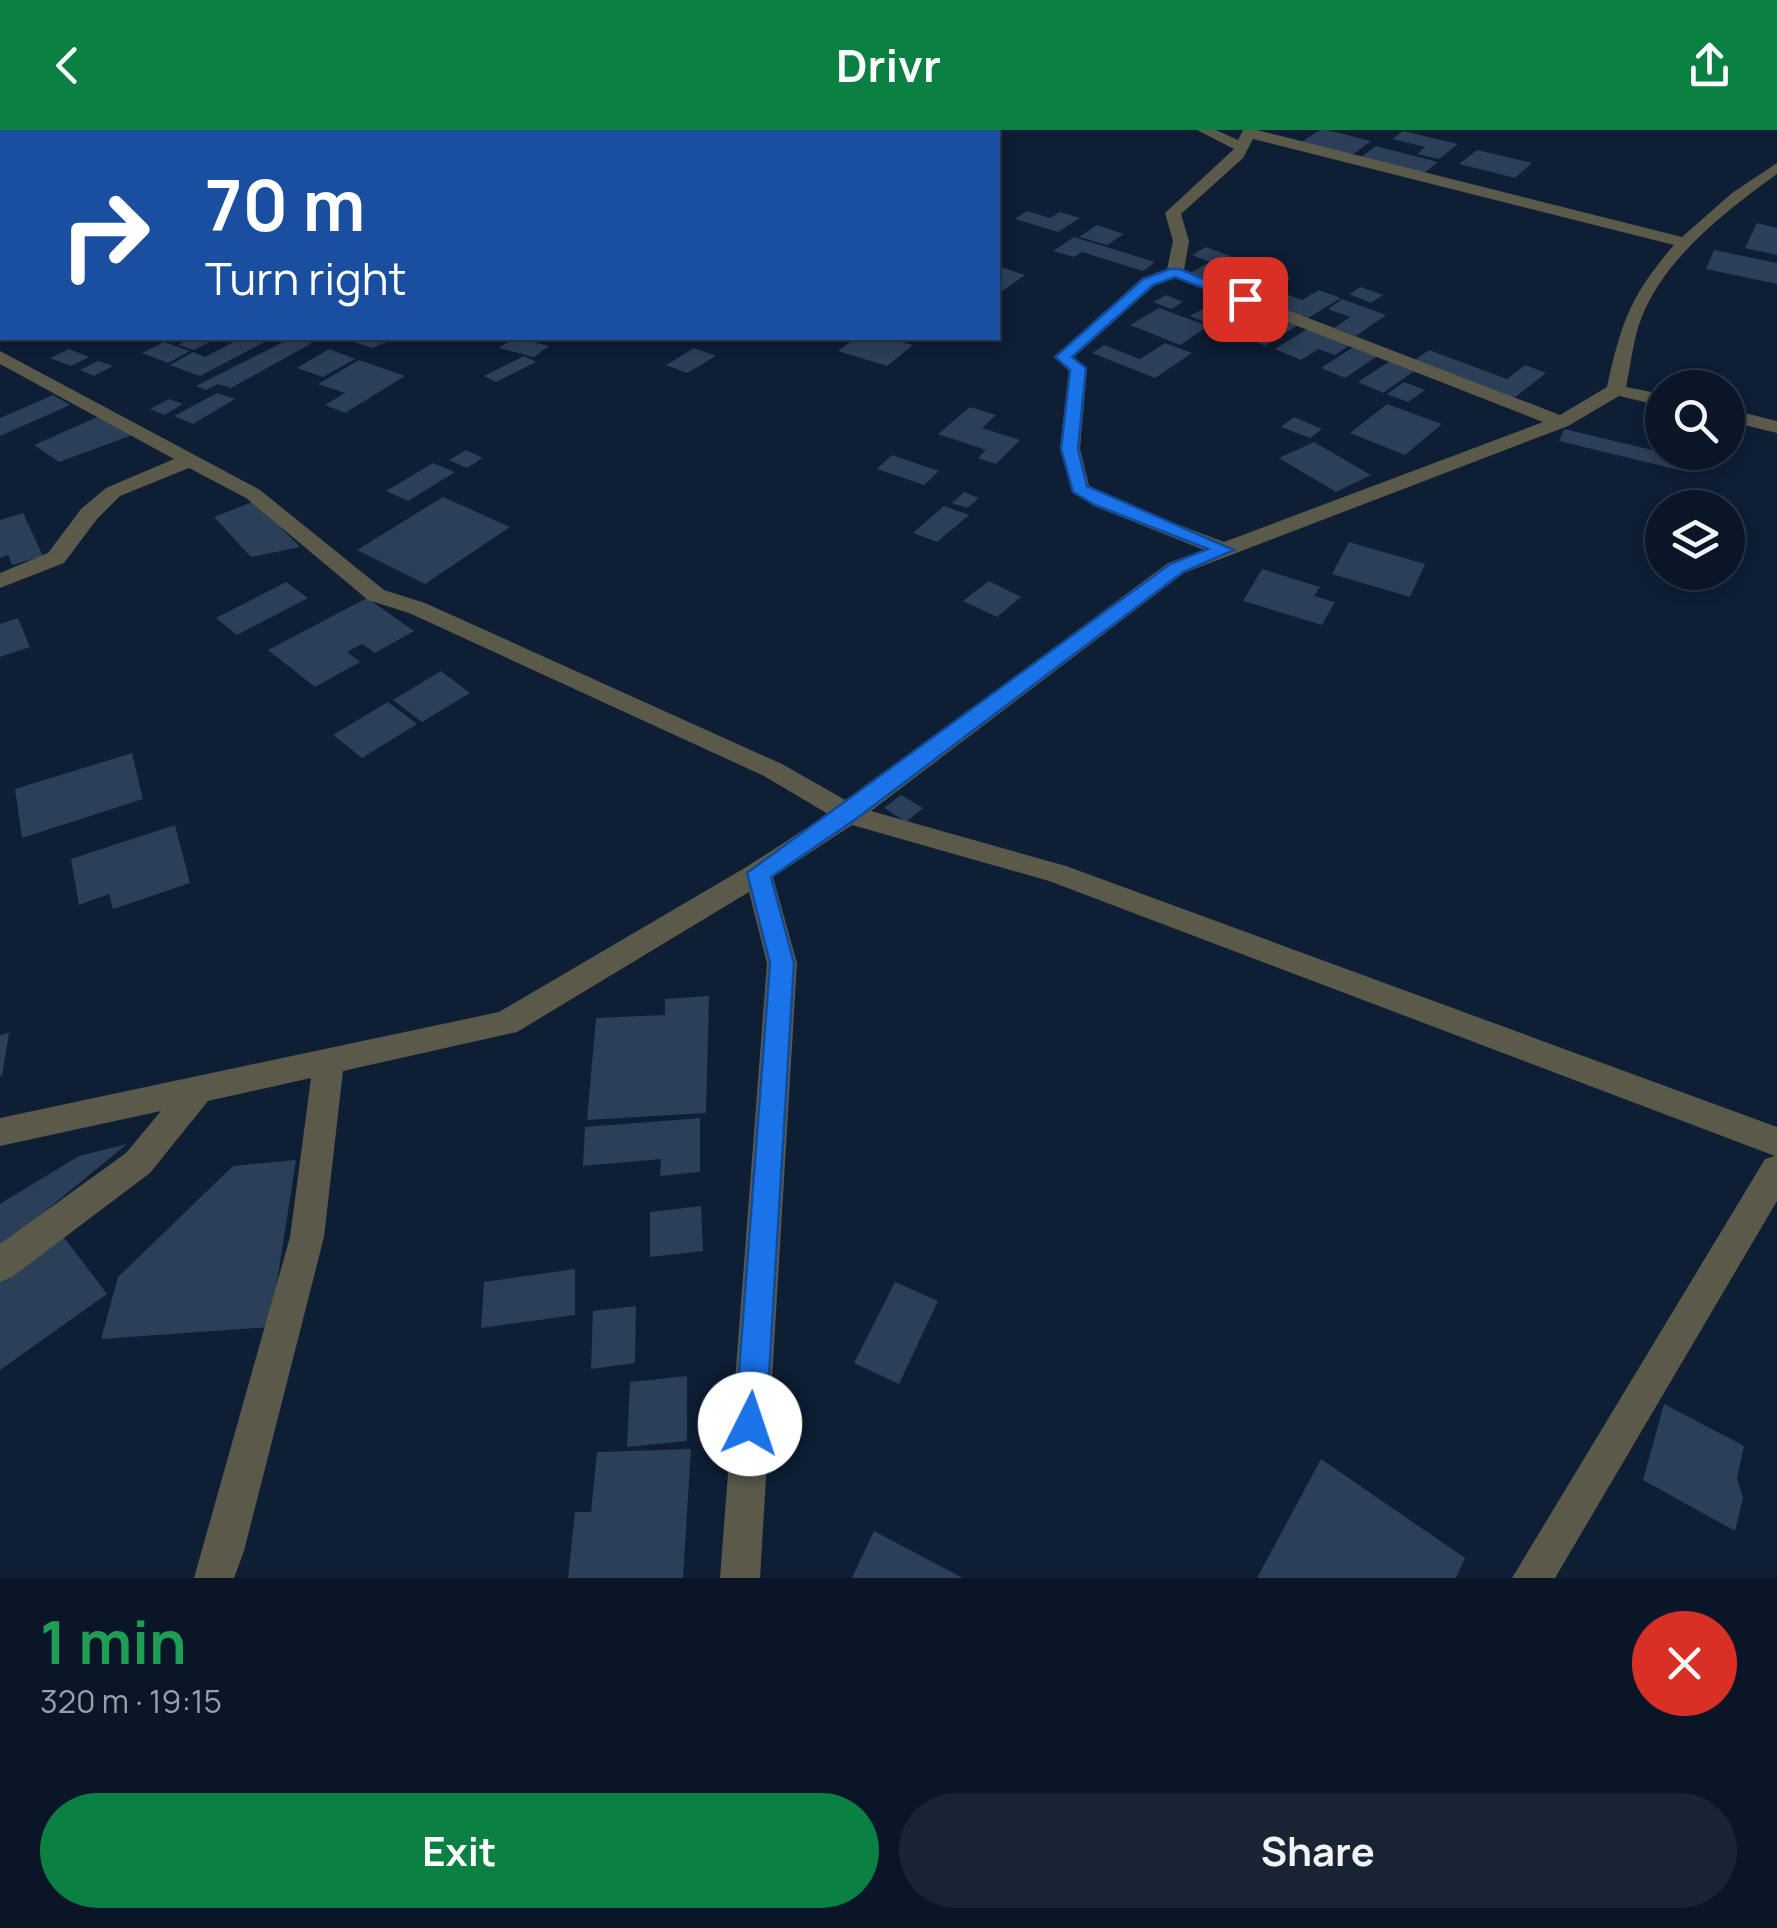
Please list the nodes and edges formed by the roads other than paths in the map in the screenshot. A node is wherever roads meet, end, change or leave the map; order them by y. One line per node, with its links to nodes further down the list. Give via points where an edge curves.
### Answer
1 (1204, 130): 2 (street)
2 (1247, 137): 4 (street); 5 (street, via 1173,213 1181,241)
3 (1777, 166): 4 (street)
4 (1686, 243): 7 (street, via 1635,310)
5 (1175, 272): 10 (street); 13 (street, via 1148,282 1063,357 1078,368 1070,449 1079,488)
6 (0, 357): 12 (street)
7 (1616, 390): 8 (street); 10 (street)
8 (1645, 396)
9 (1745, 419): 11 (street)
10 (1561, 422): 13 (street)
11 (1777, 427)
12 (190, 460): 14 (street, via 113,492 56,558); 15 (street, via 253,494 376,595 755,762)
13 (1225, 550): 15 (street, via 1176,568)
14 (0, 581)
15 (848, 814): 16 (street); 20 (street, via 1056,873)
16 (758, 873): 17 (street, via 506,1024); 24 (street, via 782,963)
17 (329, 1062): 18 (street); 23 (street, via 307,1237)
18 (198, 1090): 19 (street); 22 (street, via 138,1163)
19 (0, 1132)
20 (1777, 1142)
21 (1777, 1170): 25 (street)
22 (0, 1265)
23 (214, 1578)
24 (740, 1578)
25 (1532, 1578)

